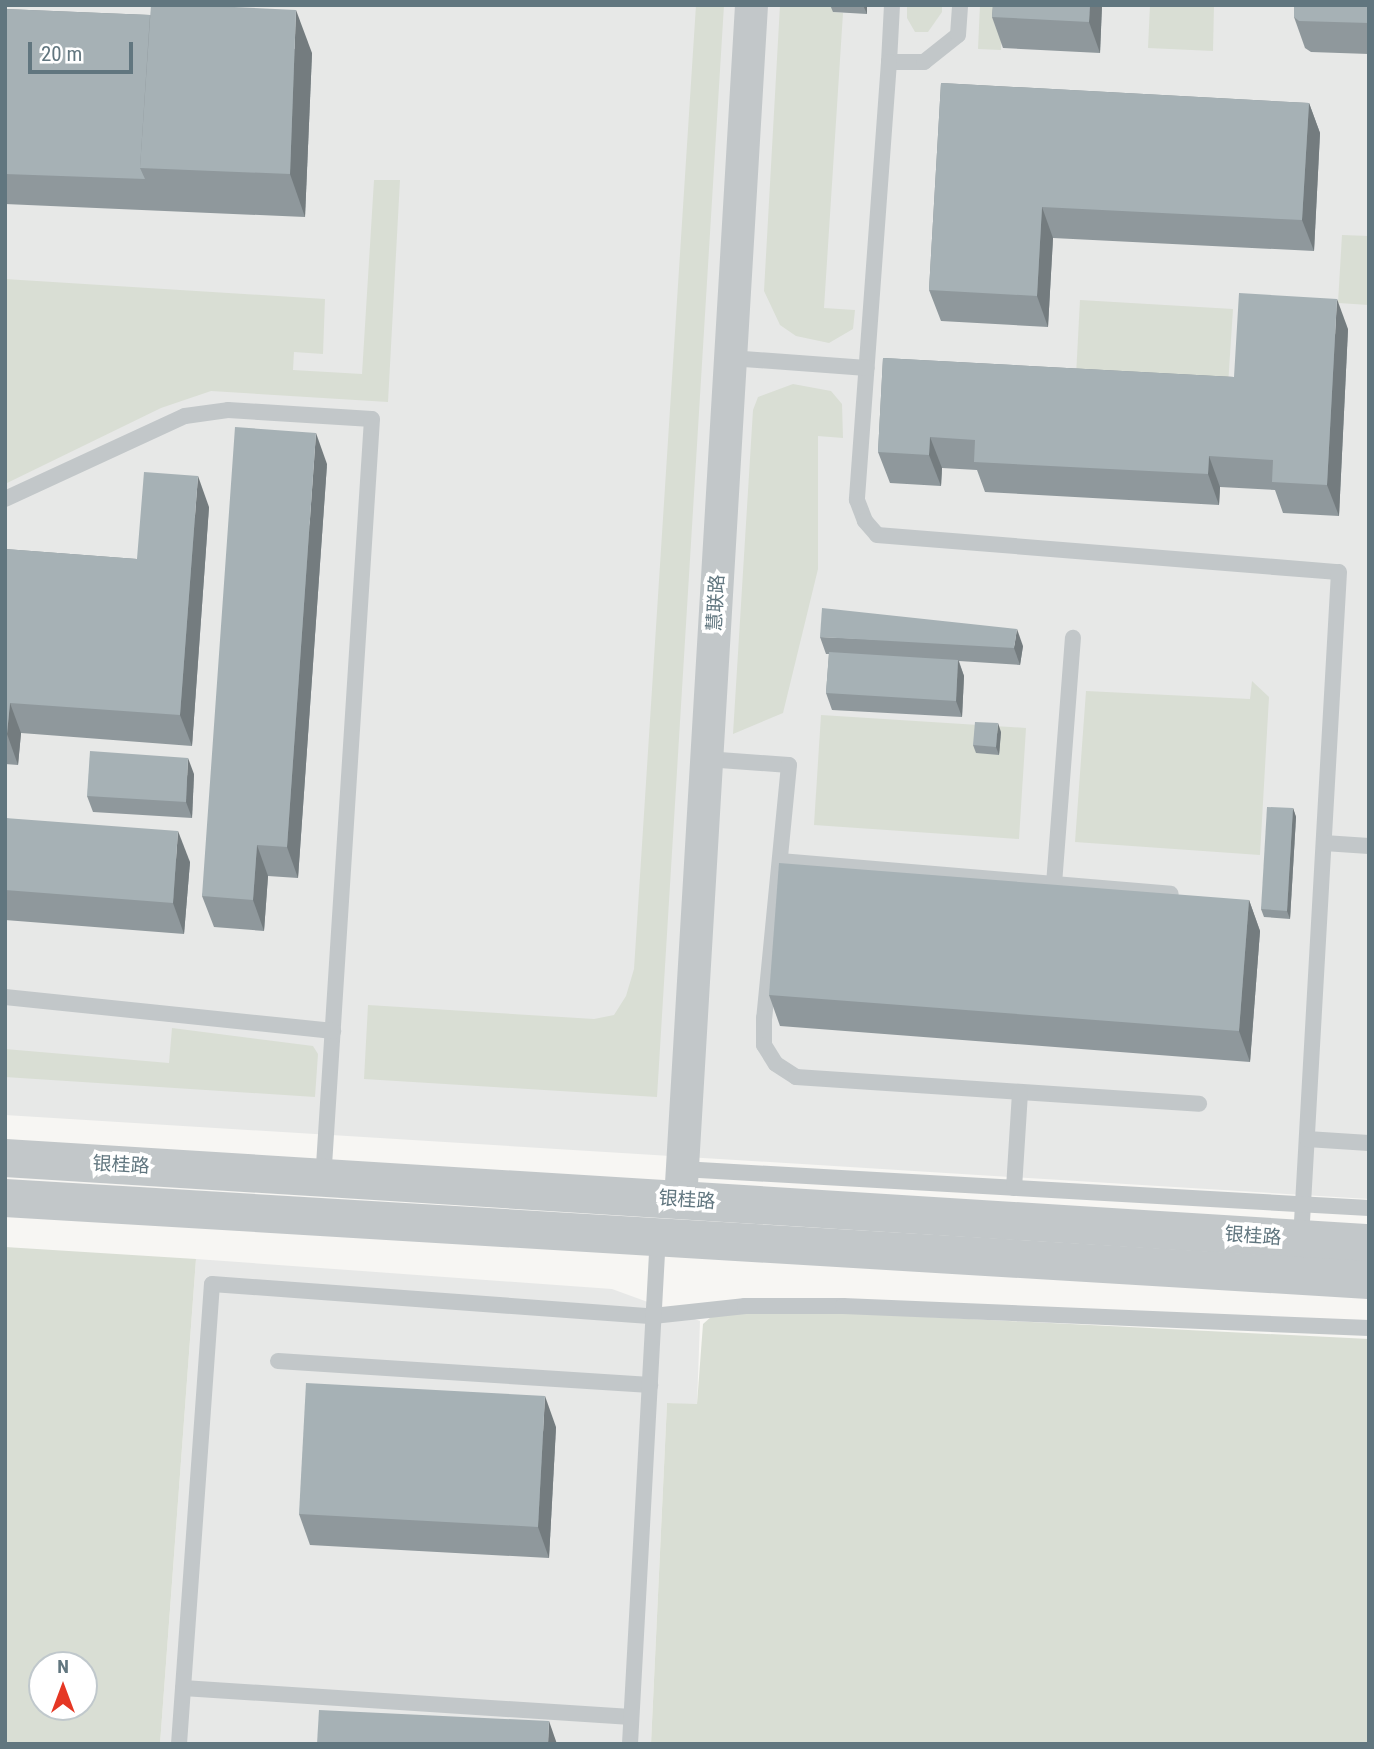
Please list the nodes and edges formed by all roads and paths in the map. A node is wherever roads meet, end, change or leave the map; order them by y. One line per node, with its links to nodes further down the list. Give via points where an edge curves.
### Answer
1 (751, 5): 5 (street, 慧联路)
2 (892, 5): 4 (lane)
3 (960, 5): 4 (lane, via 958,35 924,62)
4 (889, 62): 6 (lane)
5 (730, 358): 6 (lane); 9 (street, 慧联路)
6 (867, 368): 10 (lane, via 858,500 865,521 877,535 1339,572)
7 (5, 499): 16 (lane, via 185,416 228,410 372,419)
8 (1073, 638): 13 (lane)
9 (706, 759): 12 (lane, via 789,765); 23 (street, 慧联路)
10 (1324, 843): 11 (lane); 19 (lane)
11 (1369, 846)
12 (779, 861): 13 (lane); 17 (lane, via 764,1018 764,1045 776,1064 796,1077)
13 (1054, 884): 14 (lane)
14 (1189, 895)
15 (5, 997): 16 (lane)
16 (333, 1031): 22 (lane)
17 (1020, 1092): 18 (lane); 24 (lane)
18 (1199, 1104)
19 (1307, 1139): 20 (lane); 28 (lane)
20 (1369, 1143)
21 (5, 1158): 22 (street, 银桂路)
22 (323, 1177): 23 (street, 银桂路); 27 (lane)
23 (681, 1185): 24 (lane); 28 (street, 银桂路)
24 (1014, 1188): 28 (lane)
25 (5, 1198): 27 (street, 银桂路)
26 (1369, 1208): 28 (lane)
27 (321, 1216): 29 (street, 银桂路)
28 (1302, 1221): 30 (street, 银桂路)
29 (658, 1236): 31 (street, 银桂路); 32 (lane)
30 (1369, 1243)
31 (1369, 1280)
32 (653, 1316): 33 (lane, via 745,1306 842,1306); 35 (lane); 36 (lane, via 212,1284)
33 (1369, 1328)
34 (278, 1361): 35 (lane)
35 (650, 1385): 37 (lane)
36 (183, 1688): 37 (lane); 38 (lane)
37 (631, 1717): 39 (lane)
38 (180, 1744)
39 (630, 1744)

